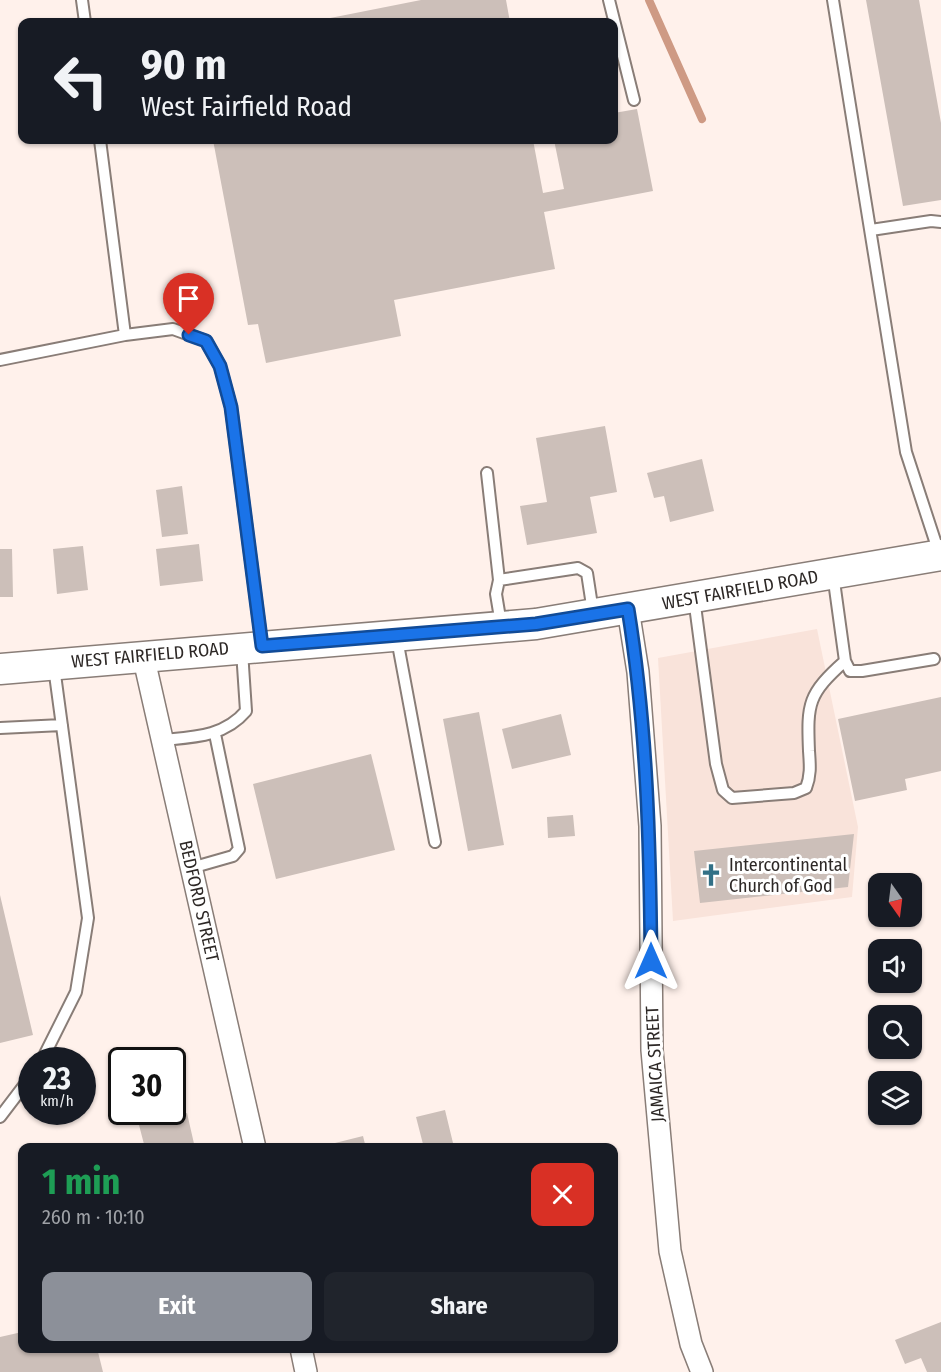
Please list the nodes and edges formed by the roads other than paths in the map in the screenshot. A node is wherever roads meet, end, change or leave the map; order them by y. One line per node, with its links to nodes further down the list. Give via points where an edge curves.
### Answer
1 (82, 0): 4 (lane)
2 (609, 0): 5 (lane)
3 (833, 0): 10 (lane)
4 (84, 18)
5 (614, 18)
6 (618, 36): 7 (lane)
7 (634, 100)
8 (101, 144): 11 (lane)
9 (941, 222): 10 (lane)
10 (871, 230): 14 (lane, via 906,452)
11 (125, 335): 12 (lane); 22 (lane, via 172,329 206,341 220,366 231,407)
12 (0, 360)
13 (487, 473): 16 (lane)
14 (940, 555): 15 (main road, WEST FAIRFIELD ROAD)
15 (833, 574): 17 (main road, WEST FAIRFIELD ROAD); 25 (lane)
16 (500, 580): 19 (lane, via 578,568 587,573); 20 (lane, via 496,594)
17 (694, 598): 18 (main road, WEST FAIRFIELD ROAD); 25 (lane, via 716,764 723,790 732,798 794,793 806,788 811,774 808,712 828,676)
18 (628, 609): 19 (main road, WEST FAIRFIELD ROAD); 40 (street, JAMAICA STREET, via 638,672 650,826 652,1050 669,1239 691,1344)
19 (594, 615): 20 (main road, WEST FAIRFIELD ROAD)
20 (502, 627): 21 (main road, WEST FAIRFIELD ROAD)
21 (396, 635): 22 (main road, WEST FAIRFIELD ROAD); 32 (lane)
22 (252, 647): 23 (main road, WEST FAIRFIELD ROAD); 30 (lane, via 246,711)
23 (142, 656): 26 (main road, WEST FAIRFIELD ROAD); 31 (street, BEDFORD STREET)
24 (934, 659): 25 (lane, via 862,671 850,671)
25 (845, 661)
26 (54, 664): 27 (main road, WEST FAIRFIELD ROAD); 28 (lane)
27 (0, 669)
28 (62, 725): 29 (lane); 34 (lane, via 88,918 76,992)
29 (0, 728)
30 (215, 734): 31 (lane); 33 (lane, via 239,849 233,856)
31 (162, 740): 33 (street, BEDFORD STREET)
32 (435, 842)
33 (191, 868): 37 (street, BEDFORD STREET)
34 (48, 1047)
35 (18, 1094): 36 (lane)
36 (0, 1118)
37 (254, 1143)
38 (302, 1353): 39 (street)
39 (306, 1372)
40 (702, 1372)

